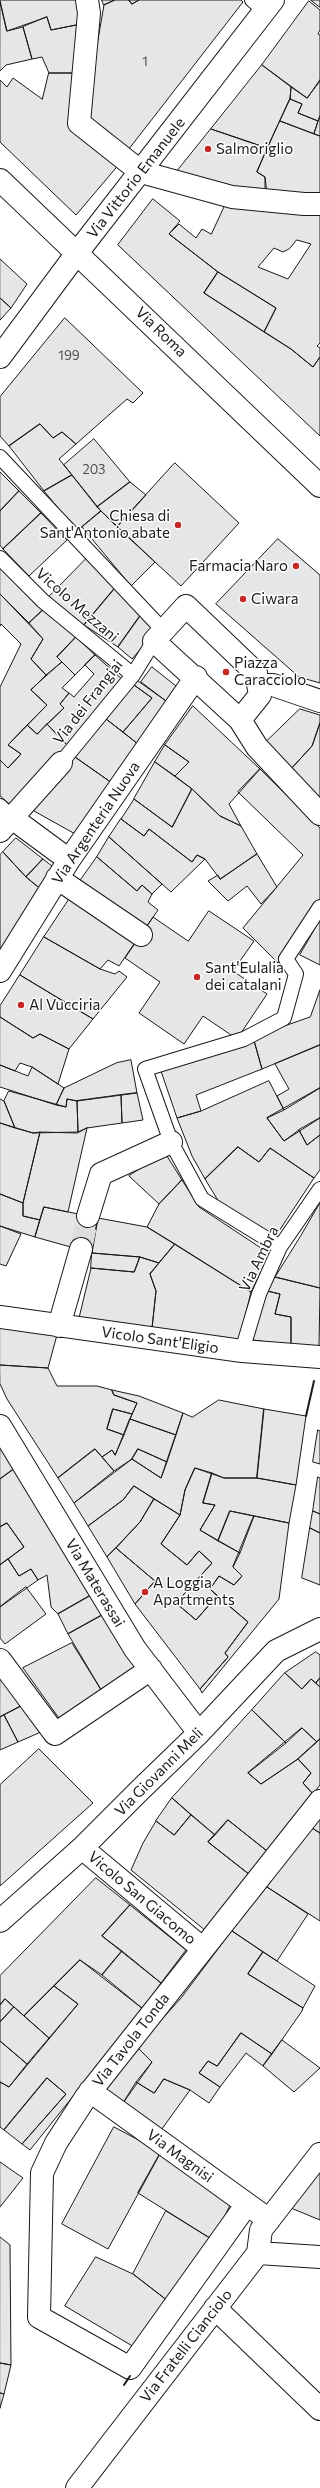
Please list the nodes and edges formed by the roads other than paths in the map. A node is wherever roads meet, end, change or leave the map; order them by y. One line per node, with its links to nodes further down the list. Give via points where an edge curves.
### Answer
1 (87, 0): 3 (street, via 89,13 79,123)
2 (264, 4): 3 (street, Via Vittorio Emanuele)
3 (141, 172): 5 (street, via 232,197); 6 (street, Via Vittorio Emanuele)
4 (0, 180): 6 (street, Via Roma)
5 (320, 204)
6 (77, 253): 7 (street, Via Vittorio Emanuele); 9 (street, Via Roma)
7 (0, 357)
8 (0, 456): 11 (lane)
9 (320, 486)
10 (0, 558): 12 (lane, Vicolo Mezzani, via 43,601)
11 (159, 636): 12 (lane, Via dei Frangiai); 13 (street); 14 (street, via 186,606 256,673)
12 (133, 675): 17 (lane, Via dei Frangiai)
13 (196, 677): 16 (street); 20 (street, Via Argenteria Nuova)
14 (258, 685): 15 (street, via 273,685); 16 (street, via 260,695)
15 (320, 701)
16 (240, 720): 18 (street, via 257,747)
17 (61, 763): 19 (street)
18 (320, 814)
19 (4, 818): 20 (street)
20 (69, 860): 21 (street, Via Argenteria Nuova)
21 (57, 878): 23 (street); 24 (street, Via Argenteria Nuova)
22 (320, 907): 25 (lane, via 286,959 296,974 284,1018 244,1039 145,1069)
23 (141, 935)
24 (0, 971)
25 (171, 1142): 27 (street, via 101,1174); 28 (lane, via 202,1199)
26 (320, 1189): 28 (lane, Via Ambra)
27 (88, 1216)
28 (280, 1247): 32 (lane, Via Ambra, via 259,1294)
29 (81, 1249): 31 (street)
30 (0, 1317): 31 (street, Vicolo Sant'Eligio)
31 (59, 1326): 32 (street, Vicolo Sant'Eligio)
32 (242, 1351): 33 (street, Vicolo Sant'Eligio)
33 (320, 1357)
34 (0, 1426): 37 (street, Via Materassai, via 135,1649)
35 (320, 1629): 38 (street, Via Giovanni Meli, via 276,1650)
36 (0, 1660): 37 (street, via 55,1734)
37 (151, 1669): 38 (street, Via Materassai)
38 (199, 1733): 40 (street, Via Giovanni Meli)
39 (320, 1801): 42 (street, Via Tavola Tonda)
40 (82, 1848): 41 (street, Via Giovanni Meli); 42 (street, Vicolo San Giacomo)
41 (0, 1921)
42 (203, 1949): 43 (street, Via Tavola Tonda)
43 (90, 2091): 45 (street, Via Magnisi); 45 (street, Via Tavola Tonda, via 56,2143 42,2173 39,2317 130,2368)
44 (320, 2154): 46 (street)
45 (247, 2204): 46 (street, Via Magnisi)
46 (269, 2220): 47 (street, via 261,2230)
47 (258, 2253): 48 (street); 49 (street, Via Fratelli Cianciolo)
48 (320, 2257)
49 (215, 2308): 50 (street); 51 (street, Via Fratelli Cianciolo)
50 (320, 2409)
51 (77, 2488)

